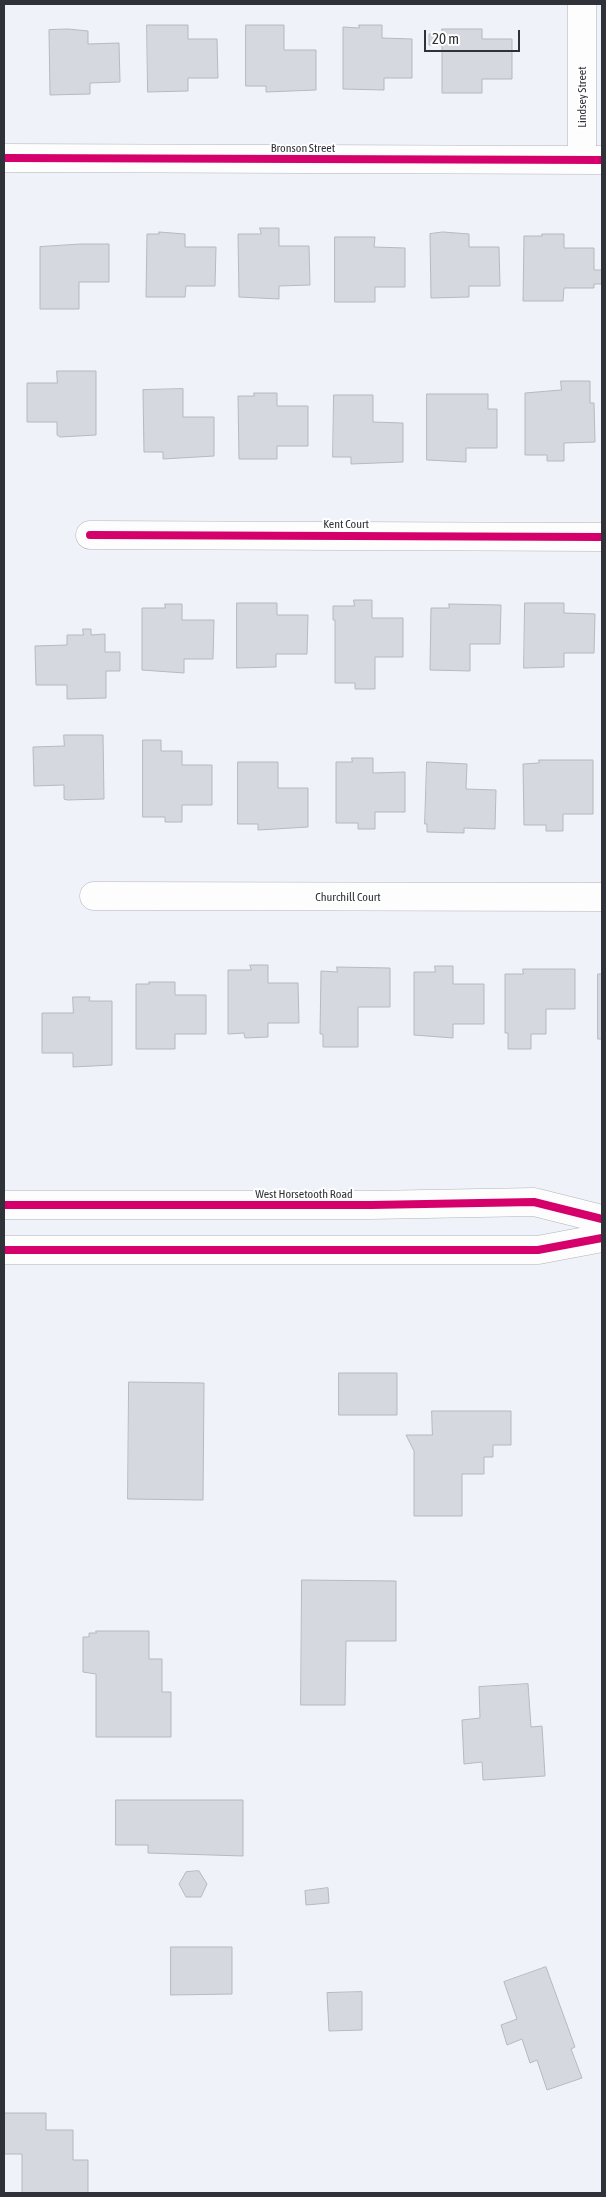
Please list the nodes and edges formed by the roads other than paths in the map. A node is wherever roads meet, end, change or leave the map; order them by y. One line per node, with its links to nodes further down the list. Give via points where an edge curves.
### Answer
1 (582, 4): 3 (street, Lindsey Street)
2 (4, 158): 3 (street, Bronson Street)
3 (592, 160)
4 (90, 534): 5 (street, Kent Court)
5 (602, 537)
6 (94, 896): 7 (street, Churchill Court)
7 (602, 897)
8 (4, 1205): 9 (street, West Horsetooth Road, via 371,1206 534,1202)
9 (602, 1220)
10 (602, 1238): 11 (street, via 538,1250)
11 (4, 1250)

